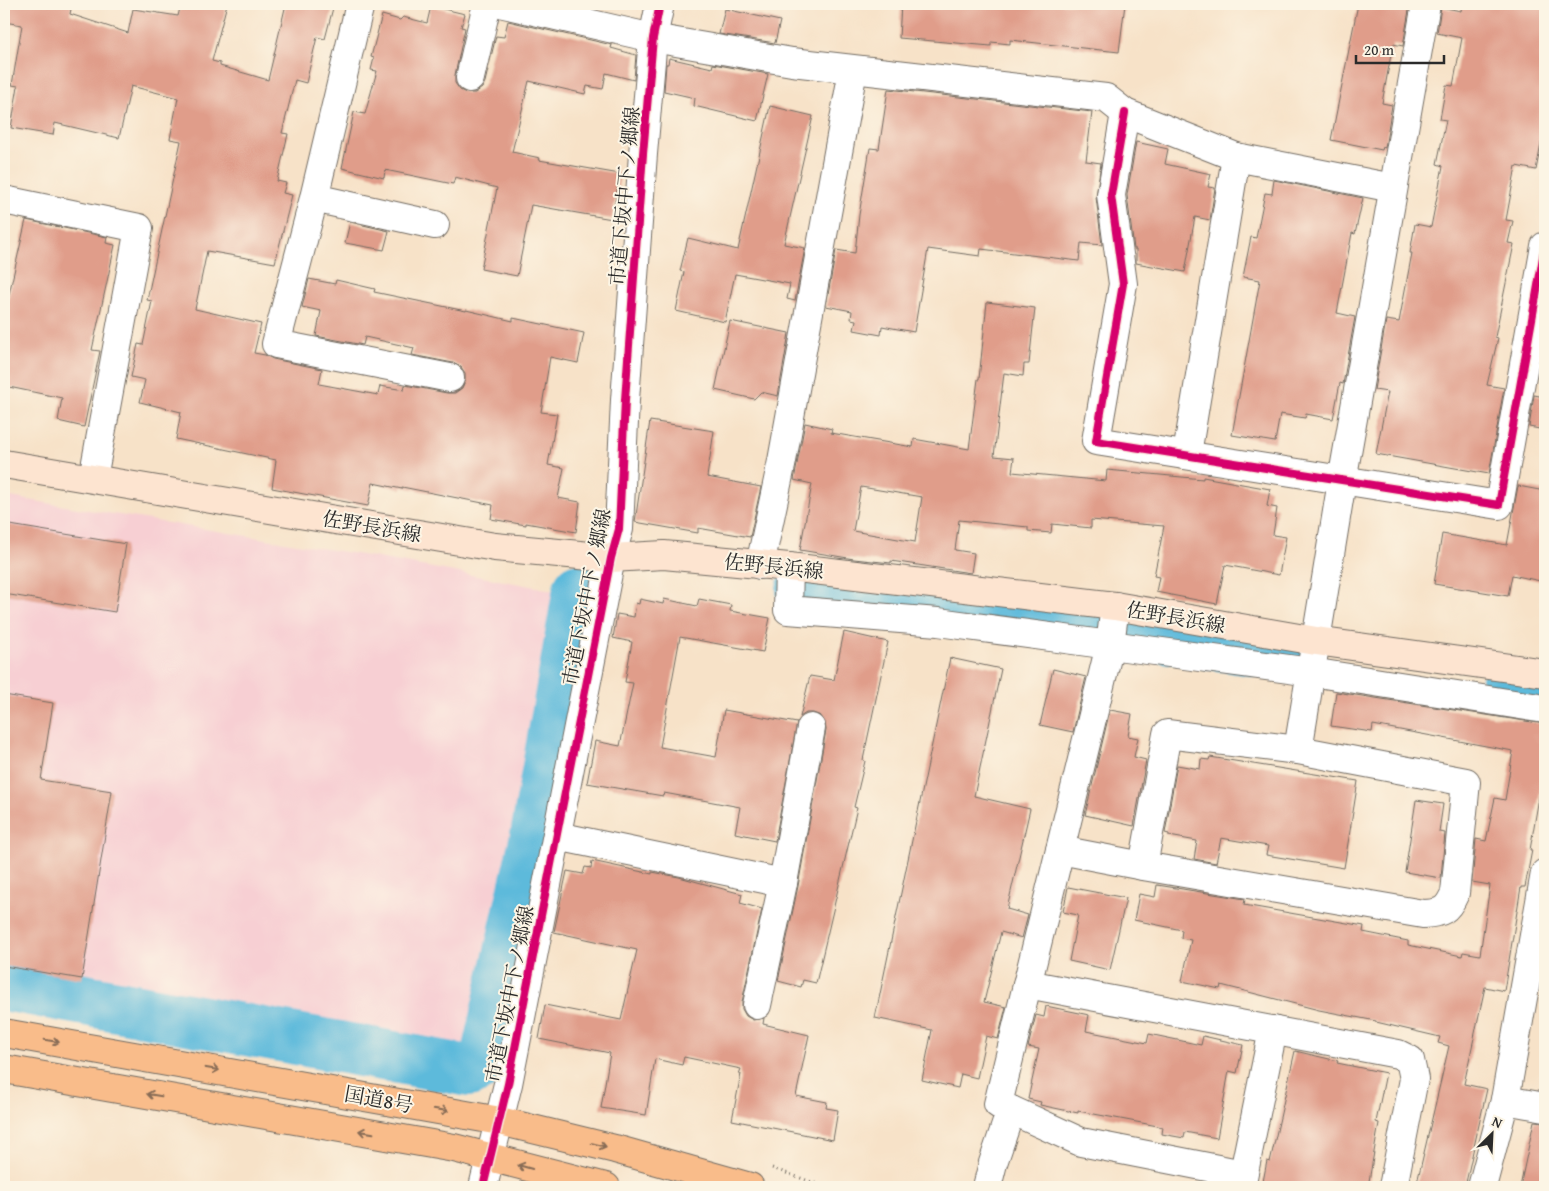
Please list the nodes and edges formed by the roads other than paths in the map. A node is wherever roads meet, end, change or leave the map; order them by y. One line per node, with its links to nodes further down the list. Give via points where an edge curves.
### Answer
1 (360, 4): 12 (street)
2 (487, 4): 8 (street)
3 (504, 4): 6 (street)
4 (660, 4): 6 (street, 市道下坂中下ノ郷線)
5 (1426, 4): 11 (street)
6 (653, 38): 7 (street); 21 (street, 市道下坂中下ノ郷線, via 624,400 619,529)
7 (852, 70): 9 (street, via 1106,98); 22 (street, via 784,451)
8 (470, 78)
9 (1125, 113): 10 (street); 17 (street, via 1111,195 1123,284 1096,441)
10 (1236, 157): 11 (street); 17 (street)
11 (1393, 188): 20 (street)
12 (314, 198): 14 (street); 16 (street, via 276,344)
13 (4, 200): 19 (street, via 139,228)
14 (435, 225)
15 (1545, 246): 20 (street, via 1498,505)
16 (450, 378)
17 (1187, 454): 20 (street)
18 (4, 464): 19 (main road, 佐野長浜線)
19 (93, 478): 21 (main road, 佐野長浜線, via 495,547)
20 (1342, 481): 25 (street)
21 (611, 558): 22 (main road, 佐野長浜線, via 664,555); 31 (street, 市道下坂中下ノ郷線)
22 (760, 565): 23 (main road, 佐野長浜線)
23 (789, 581): 24 (main road, 佐野長浜線); 24 (street, via 788,610 938,622)
24 (1112, 627): 25 (main road, 佐野長浜線); 26 (street); 32 (street)
25 (1316, 641): 26 (street); 27 (main road, 佐野長浜線)
26 (1311, 672): 28 (street); 30 (street)
27 (1545, 673)
28 (1545, 709)
29 (811, 728): 35 (street)
30 (1298, 750): 33 (street, via 1167,734); 33 (street, via 1466,782 1455,893 1444,910 1423,914)
31 (557, 836): 35 (street); 44 (street, 市道下坂中下ノ郷線)
32 (1060, 850): 33 (street); 36 (street)
33 (1143, 866)
34 (1545, 873): 41 (street)
35 (783, 883): 37 (street)
36 (1027, 984): 38 (street); 43 (street, via 998,1104)
37 (757, 1006)
38 (1272, 1030): 46 (street); 51 (street, via 1398,1054 1410,1060 1414,1079)
39 (4, 1032): 44 (highway, 国道8号, one-way to 44)
40 (4, 1069): 45 (highway, 国道8号, one-way to 40)
41 (1506, 1100): 42 (street); 52 (street)
42 (1545, 1106)
43 (1011, 1110): 46 (street, via 1081,1142); 50 (street)
44 (500, 1121): 45 (street, 市道下坂中下ノ郷線); 49 (highway, 国道8号, one-way to 49)
45 (491, 1157): 47 (street, 市道下坂中下ノ郷線); 48 (highway, 国道8号, one-way to 45)
46 (1242, 1181)
47 (483, 1187)
48 (606, 1187)
49 (750, 1187)
50 (988, 1187)
51 (1393, 1187)
52 (1482, 1187)

